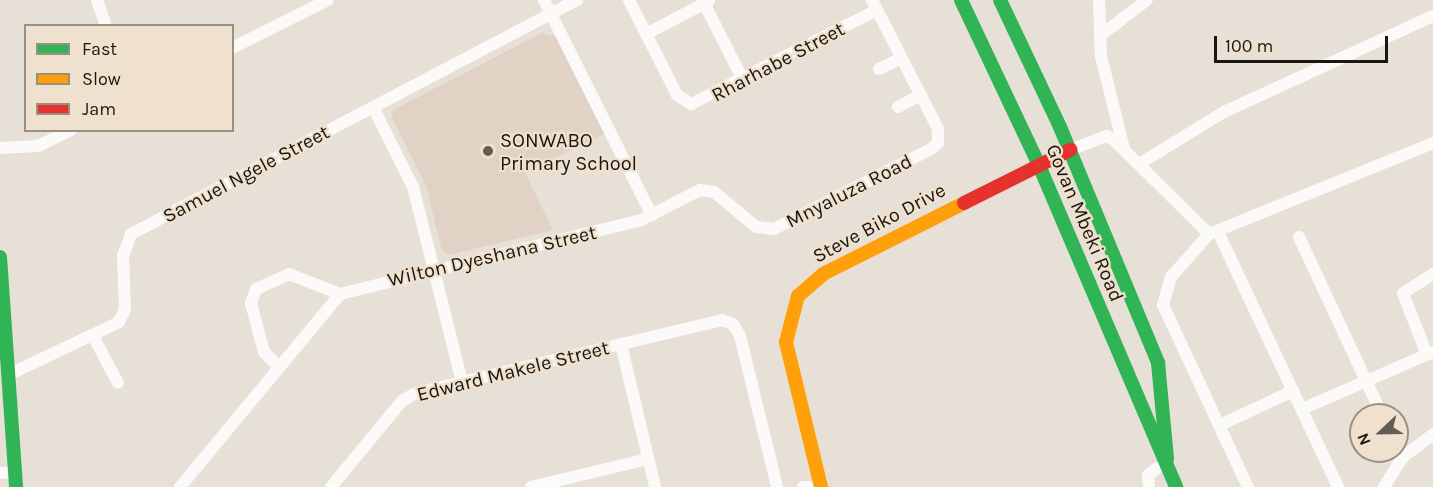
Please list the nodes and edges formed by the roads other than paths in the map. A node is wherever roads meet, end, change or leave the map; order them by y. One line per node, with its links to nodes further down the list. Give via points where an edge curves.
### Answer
1 (97, 0): 14 (street)
2 (328, 0): 17 (street)
3 (544, 0): 12 (street)
4 (577, 0): 12 (street)
5 (629, 0): 15 (street, Rharhabe Street)
6 (961, 0): 29 (main road, Govan Mbeki Road)
7 (1001, 0): 28 (main road, Govan Mbeki Road)
8 (1099, 0): 16 (street)
9 (1148, 0): 16 (street)
10 (707, 2): 15 (street); 20 (street)
11 (875, 5): 18 (street, Mnyaluza Road); 20 (street, Rharhabe Street)
12 (551, 13): 22 (street, Samuel Ngele Street); 31 (street)
13 (1433, 16): 30 (street, via 1224,112)
14 (105, 24)
15 (646, 34): 20 (street, Rharhabe Street, via 687,103 701,102)
16 (1100, 36): 27 (street)
17 (234, 47)
18 (902, 58): 19 (street); 21 (street, Mnyaluza Road)
19 (879, 69)
20 (743, 80)
21 (921, 95): 23 (street); 31 (street, Mnyaluza Road, via 938,129 938,143 783,226 756,227 708,190 693,192)
22 (373, 106): 35 (street, via 413,187); 38 (street, Samuel Ngele Street, via 131,234 123,256 123,317)
23 (898, 107)
24 (67, 132): 26 (street, via 38,146)
25 (1433, 143): 32 (street)
26 (0, 148)
27 (1124, 149): 28 (street, via 1107,136); 30 (street)
28 (1070, 150): 29 (main road, Steve Biko Drive); 54 (main road, Govan Mbeki Road, via 1158,363)
29 (1038, 164): 54 (main road, Govan Mbeki Road); 57 (main road, Steve Biko Drive, via 815,279 791,308 786,342)
30 (1139, 164): 32 (street)
31 (652, 216): 35 (street, Wilton Dyeshana Street)
32 (1214, 234): 46 (street); 49 (street, via 1172,277 1163,305)
33 (1299, 237): 43 (street)
34 (0, 257): 42 (main road)
35 (434, 270): 37 (street, Wilton Dyeshana Street); 44 (street)
36 (1433, 274): 40 (street, via 1403,293)
37 (340, 294): 41 (street); 41 (street, via 289,274 256,289 251,303 264,352)
38 (93, 336): 42 (street, Samuel Ngele Street); 45 (street)
39 (621, 344): 44 (street, Edward Makele Street); 52 (street); 63 (street, Edward Makele Street, via 714,322 733,324)
40 (1430, 353): 43 (street)
41 (279, 367): 59 (street)
42 (8, 375): 55 (main road)
43 (1367, 381): 47 (street); 48 (street)
44 (462, 382): 60 (street, Edward Makele Street, via 402,401)
45 (118, 383)
46 (1293, 392): 48 (street); 49 (street)
47 (1377, 403)
48 (1302, 409): 67 (street)
49 (1220, 425): 66 (street)
50 (1433, 435): 51 (street)
51 (1409, 447)
52 (648, 459): 61 (street); 62 (street)
53 (1395, 463): 68 (street)
54 (1162, 466): 64 (street, via 1148,475); 65 (main road, Govan Mbeki Road)
55 (15, 472): 56 (street); 58 (main road)
56 (0, 473)
57 (813, 484)
58 (16, 487)
59 (180, 487)
60 (331, 487)
61 (531, 487)
62 (655, 487)
63 (777, 487)
64 (1149, 487)
65 (1176, 487)
66 (1248, 487)
67 (1338, 487)
68 (1384, 487)

